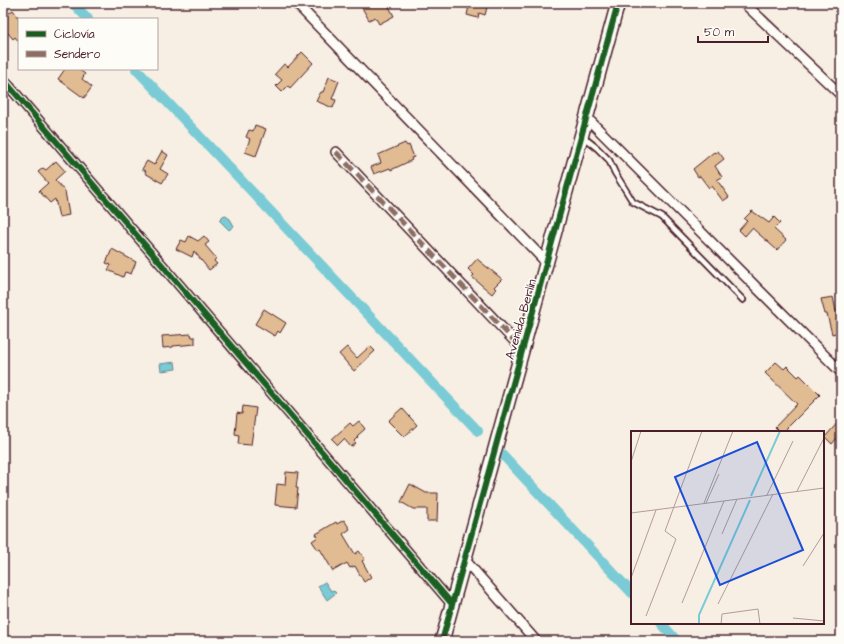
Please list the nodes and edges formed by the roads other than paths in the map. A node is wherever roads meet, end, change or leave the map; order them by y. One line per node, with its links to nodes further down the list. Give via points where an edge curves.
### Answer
1 (296, 3): 9 (street)
2 (618, 3): 6 (street, Avenida Berlín)
3 (744, 3): 5 (street)
4 (3, 79): 14 (street)
5 (841, 95)
6 (586, 117): 7 (street, Avenida Berlín); 12 (street)
7 (581, 136): 9 (street, Avenida Berlín); 10 (lane, via 608,160 632,202 662,217)
8 (336, 152): 11 (street)
9 (547, 263): 11 (street, Avenida Berlín)
10 (743, 300)
11 (522, 349): 13 (street, Avenida Berlín)
12 (841, 372)
13 (464, 559): 14 (street, Avenida Berlín); 16 (street)
14 (452, 604): 15 (street, Avenida Berlín)
15 (442, 641)
16 (536, 641)

